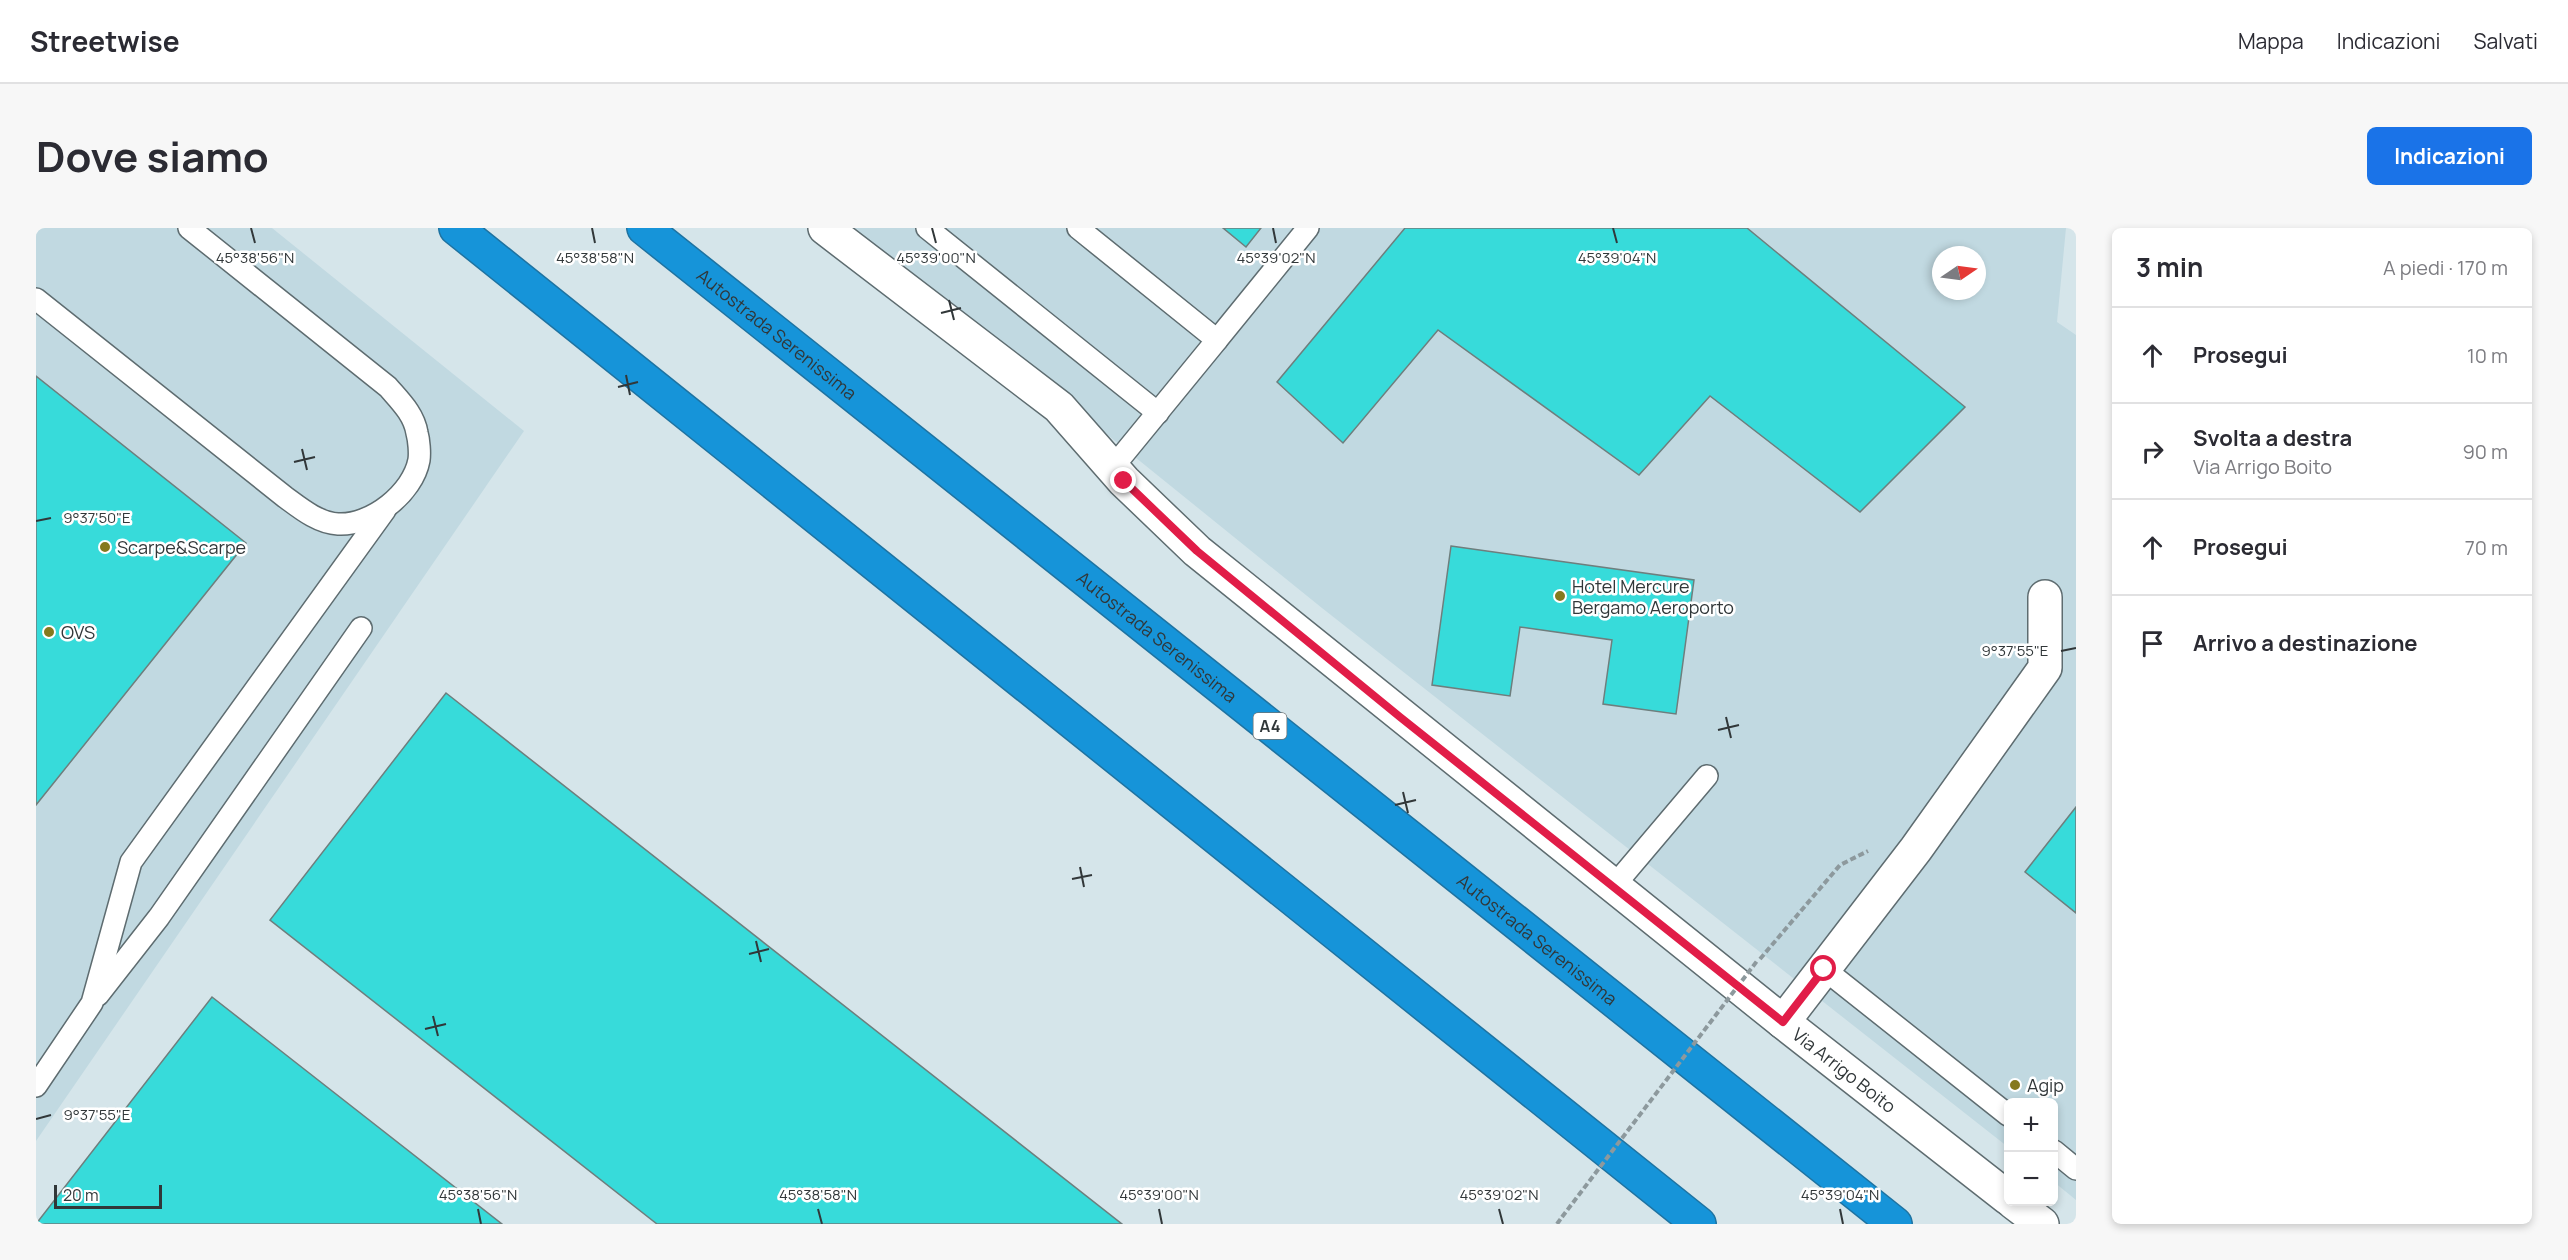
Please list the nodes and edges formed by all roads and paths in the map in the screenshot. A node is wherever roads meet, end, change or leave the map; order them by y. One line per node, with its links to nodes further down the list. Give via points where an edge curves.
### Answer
1 (189, 228): 12 (lane, via 388,387 409,411 417,432 419,460 406,489)
2 (456, 228): 28 (highway)
3 (644, 228): 29 (highway, Autostrada Serenissima / A4)
4 (825, 228): 11 (street, Via Arrigo Boito, via 1059,407)
5 (927, 228): 10 (lane)
6 (1078, 228): 9 (lane)
7 (1308, 228): 9 (lane)
8 (36, 298): 12 (lane, via 311,515 338,524 364,519)
9 (1217, 340): 10 (lane)
10 (1158, 413): 11 (lane)
11 (1113, 467): 17 (street, Via Arrigo Boito, via 1197,551)
12 (387, 507): 19 (lane, via 131,862)
13 (2045, 597): 16 (street, via 2045,668)
14 (361, 627): 19 (lane, via 159,917)
15 (1707, 776): 17 (lane)
16 (1916, 849): 18 (street); 27 (path, bridge, via 1872,849 1840,865 1757,961)
17 (1613, 887): 20 (street, Via Arrigo Boito)
18 (1824, 969): 20 (street); 22 (lane)
19 (92, 1004): 21 (lane)
20 (1783, 1022): 25 (street, Via Arrigo Boito)
21 (36, 1086)
22 (2004, 1112)
23 (2055, 1152): 24 (lane)
24 (2076, 1169)
25 (2004, 1195)
26 (2018, 1206): 30 (street)
27 (1557, 1224)
28 (1699, 1224)
29 (1895, 1224)
30 (2042, 1224)

